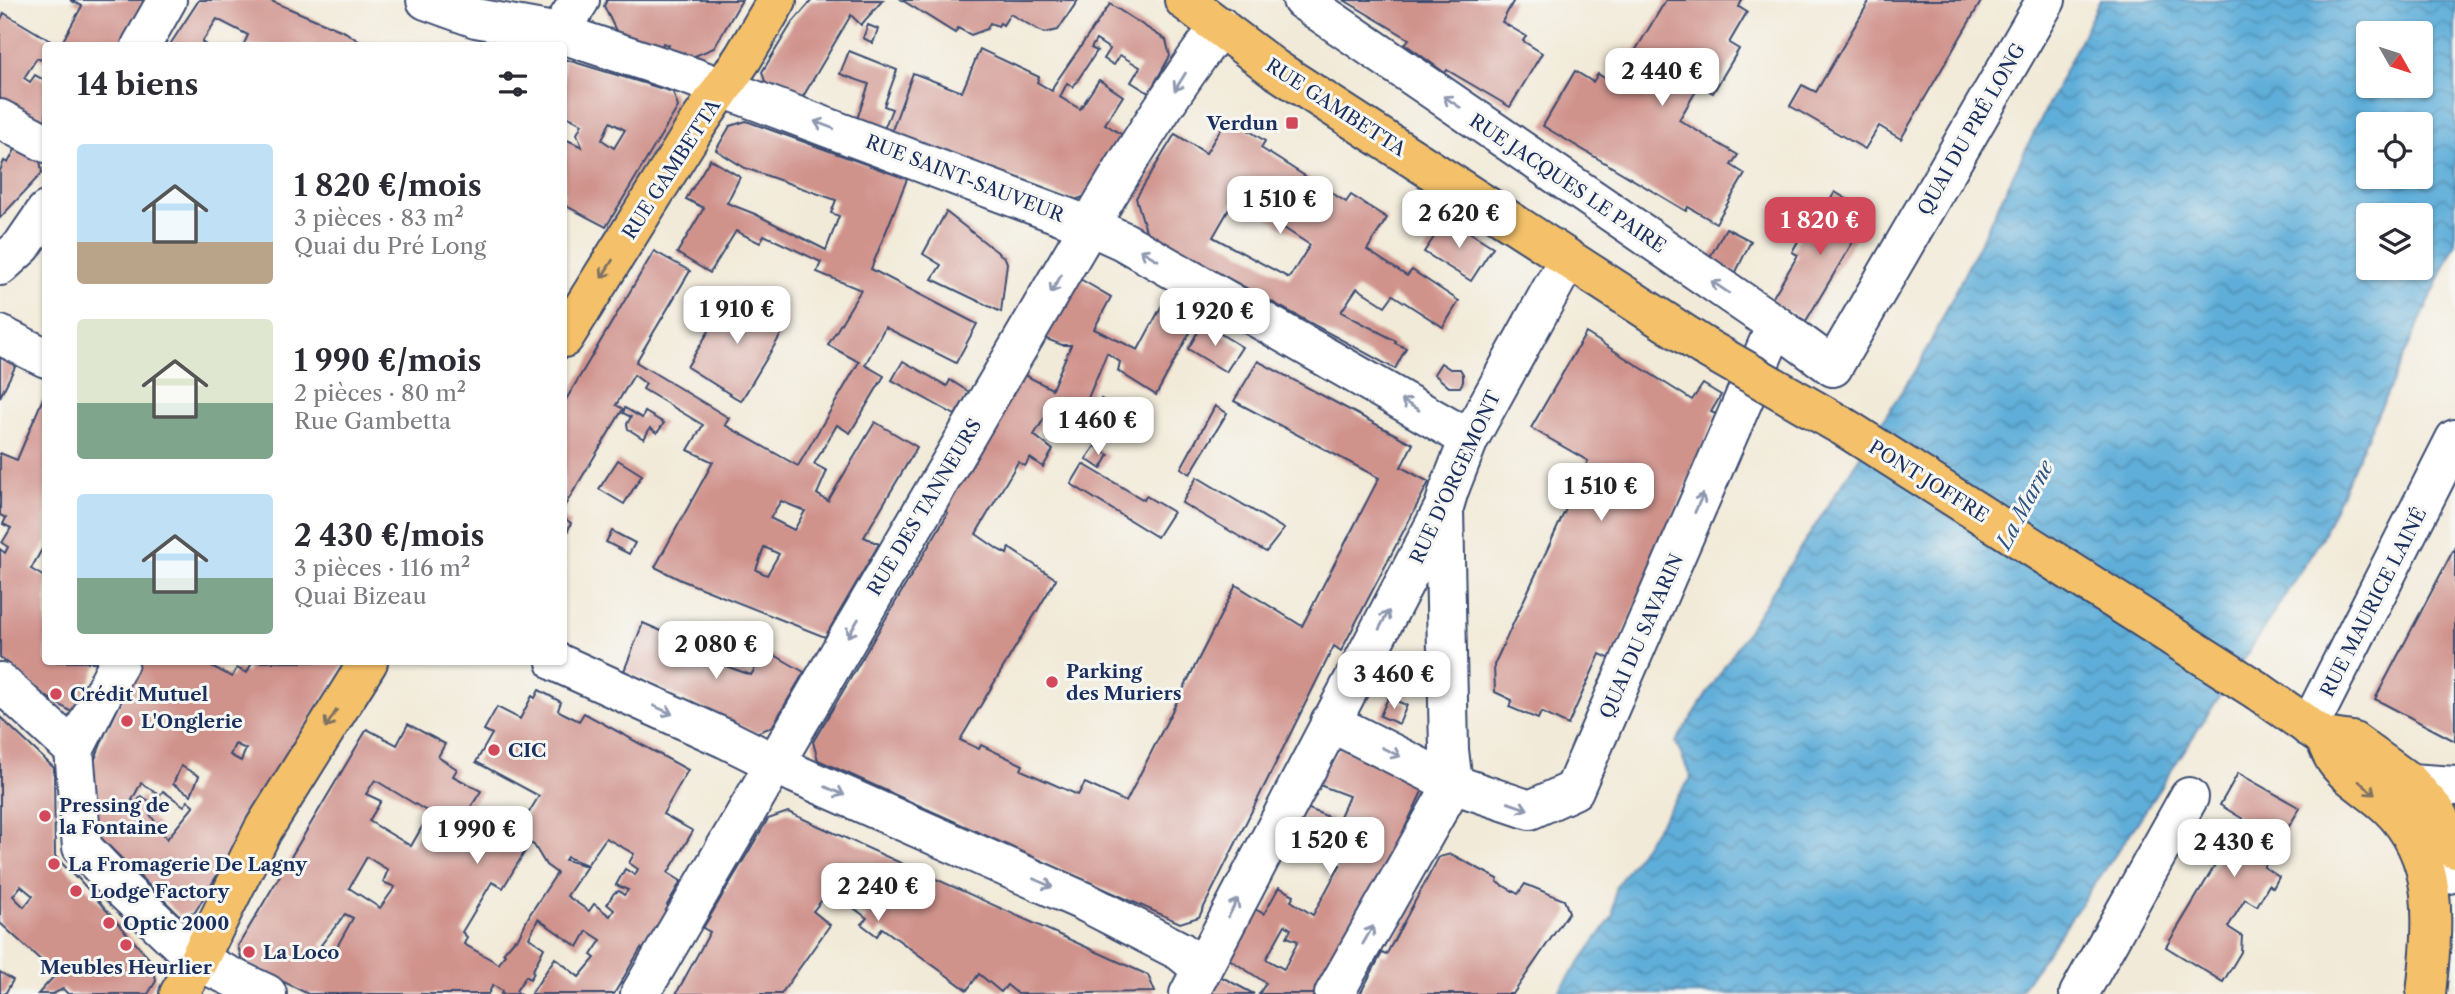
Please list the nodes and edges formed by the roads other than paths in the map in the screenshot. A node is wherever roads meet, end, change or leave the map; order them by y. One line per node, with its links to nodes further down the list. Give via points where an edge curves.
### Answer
1 (167, 0): 11 (street)
2 (426, 0): 9 (street, RUE SAINT-SAUVEUR)
3 (580, 0): 10 (street)
4 (778, 0): 12 (main road, RUE GAMBETTA)
5 (1184, 0): 8 (main road, RUE GAMBETTA)
6 (1302, 0): 19 (street, RUE JACQUES LE PAIRE, one-way to 6)
7 (2046, 0): 24 (street, QUAI DU PRÉ LONG)
8 (1220, 26): 16 (street, RUE DES TANNEURS, one-way to 16); 17 (main road, RUE GAMBETTA, via 1275,69)
9 (467, 32): 10 (street, RUE SAINT-SAUVEUR)
10 (559, 33): 12 (street, RUE SAINT-SAUVEUR)
11 (143, 42)
12 (723, 87): 16 (street, RUE SAINT-SAUVEUR, one-way to 12); 20 (main road, RUE GAMBETTA, one-way to 20)
13 (0, 119): 14 (street)
14 (42, 141)
15 (42, 217): 18 (street, via 22,246)
16 (1090, 226): 25 (street, RUE SAINT-SAUVEUR, one-way to 16); 35 (street, RUE DES TANNEURS, one-way to 35)
17 (1568, 260): 22 (main road, RUE GAMBETTA); 25 (street, RUE D'ORGEMONT)
18 (0, 266)
19 (1776, 325): 24 (street, RUE JACQUES LE PAIRE); 37 (street, QUAI DU SAVARIN, one-way to 19, via 1530,810 1574,790)
20 (567, 333)
21 (0, 335): 23 (street)
22 (1703, 346): 33 (main road, PONT JOFFRE, bridge, via 1844,427)
23 (42, 356)
24 (1833, 368)
25 (1469, 439): 27 (street, RUE D'ORGEMONT)
26 (2453, 450): 33 (street, RUE MAURICE LAINÉ)
27 (1444, 507): 32 (street, RUE D'ORGEMONT, one-way to 27); 37 (street)
28 (117, 665): 34 (street)
29 (366, 665): 42 (main road, one-way to 42, via 263,830)
30 (563, 665): 35 (street, one-way to 35)
31 (0, 682): 34 (street)
32 (1330, 722): 37 (street, QUAI DU SAVARIN, one-way to 37); 43 (street, RUE D'ORGEMONT, one-way to 32)
33 (2317, 732): 36 (main road, via 2352,741); 41 (main road, one-way to 41, via 2336,762 2409,828 2423,855)
34 (74, 750): 42 (street, via 82,847)
35 (774, 761): 43 (street, one-way to 43, via 1085,902 1180,951); 45 (street, RUE DES TANNEURS)
36 (2410, 783): 38 (street); 40 (main road, via 2436,812)
37 (1454, 784): 46 (street, one-way to 37)
38 (2455, 786)
39 (2189, 796): 47 (street)
40 (2455, 849)
41 (2442, 876): 48 (main road, via 2431,903)
42 (191, 973): 44 (street)
43 (1195, 981)
44 (267, 994)
45 (640, 994)
46 (1334, 994)
47 (2080, 994)
48 (2426, 994)

